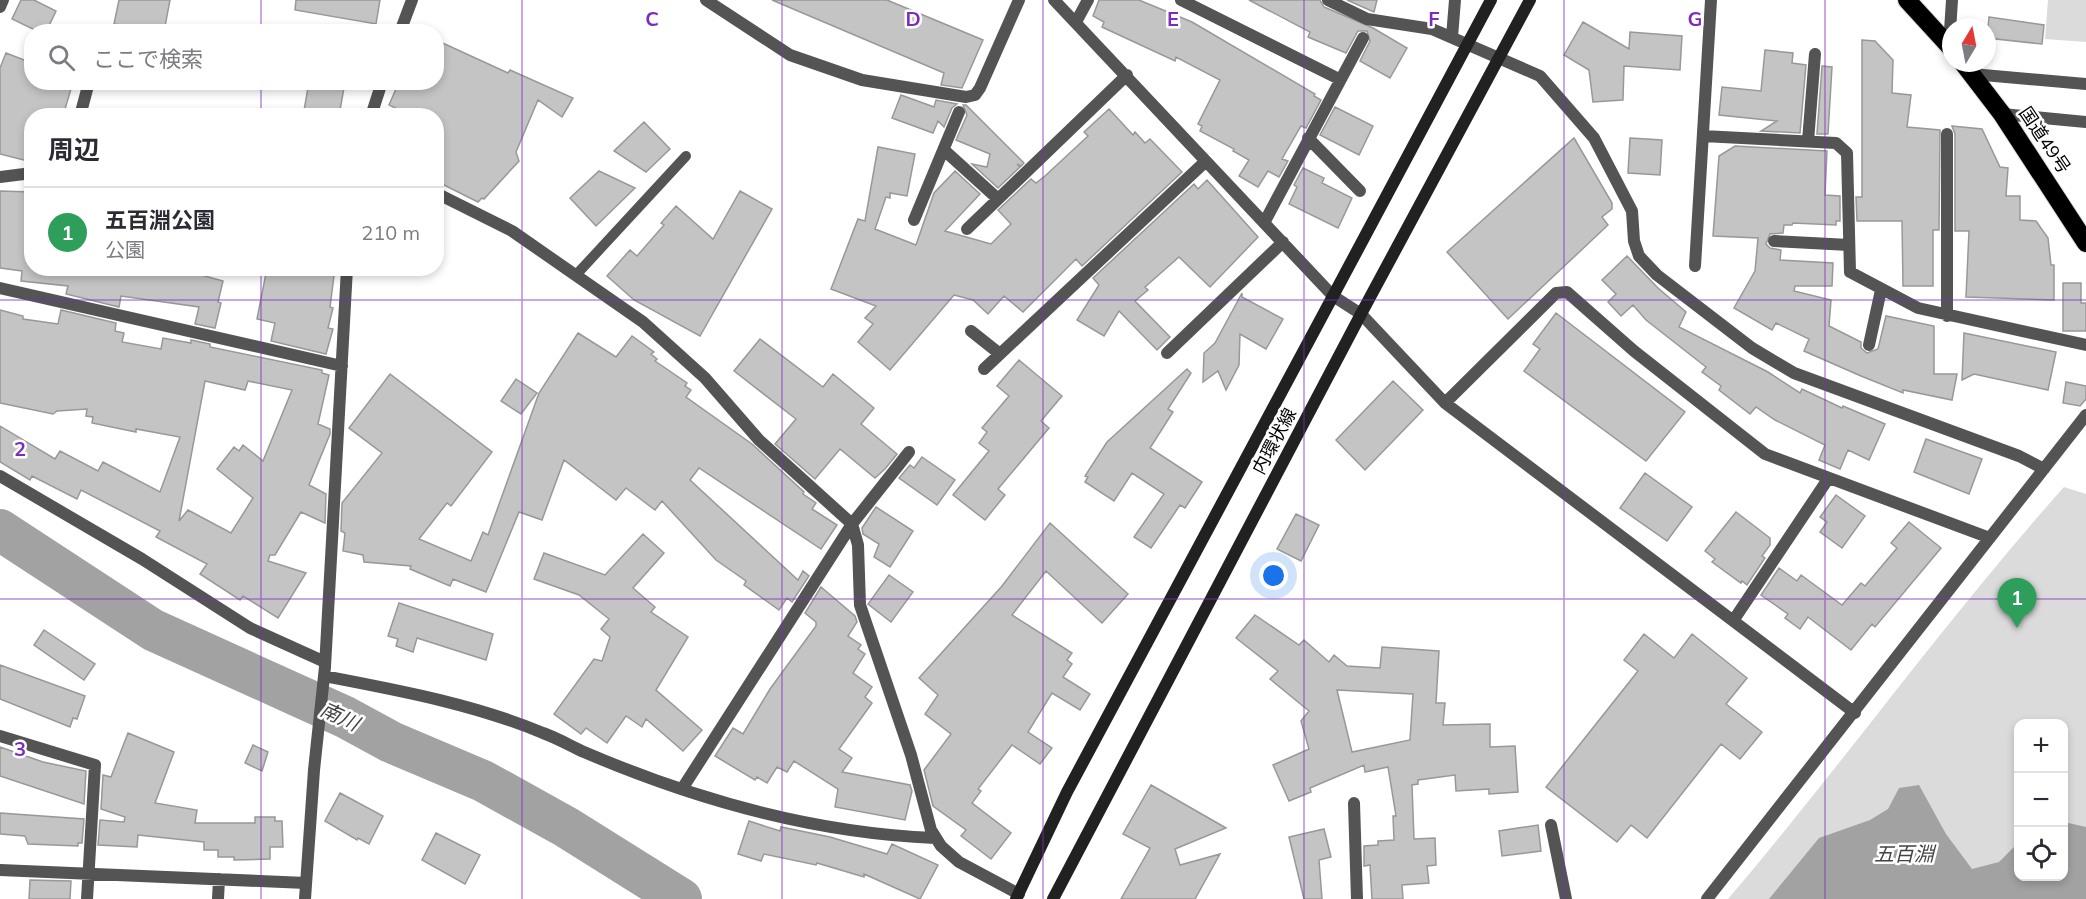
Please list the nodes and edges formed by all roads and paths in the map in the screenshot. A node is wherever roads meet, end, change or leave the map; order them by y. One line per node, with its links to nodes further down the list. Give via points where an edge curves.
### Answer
1 (3, 0): 15 (street)
2 (412, 0): 18 (street)
3 (706, 0): 4 (street, via 790,55 862,80 966,97 975,95 980,88)
4 (1019, 0)
5 (1053, 0): 17 (street)
6 (1088, 0): 17 (street)
7 (1181, 0): 26 (street)
8 (1328, 0): 19 (street, via 1367,19 1432,28)
9 (1455, 0): 19 (street)
10 (1491, 0): 59 (street, 内環状線, bridge)
11 (1530, 0): 60 (street, 内環状線, bridge)
12 (1711, 0): 36 (street)
13 (1907, 0): 21 (highway)
14 (1952, 0): 16 (street)
15 (0, 7)
16 (1951, 18)
17 (1076, 22): 25 (street)
18 (403, 24)
19 (1452, 37): 72 (street, via 1540,76 1594,138 1632,211 1639,256 1657,275 1752,348 1794,374 2019,456)
20 (1363, 38): 26 (street)
21 (1942, 38)
22 (1815, 54): 38 (street)
23 (1970, 72): 33 (highway, 国道49号)
24 (1996, 72): 27 (street)
25 (1127, 75): 41 (street); 46 (street)
26 (1339, 79): 37 (street)
27 (2086, 84)
28 (87, 90): 30 (street)
29 (379, 90): 31 (street)
30 (82, 108)
31 (373, 108)
32 (959, 112): 39 (street)
33 (2002, 114): 34 (street); 52 (highway, 国道49号)
34 (2086, 122)
35 (1947, 134): 61 (street)
36 (1703, 136): 38 (street); 54 (street)
37 (1308, 138): 44 (street); 48 (street)
38 (1808, 141): 53 (street, via 1836,143 1847,153)
39 (944, 150): 46 (street); 47 (street)
40 (686, 156): 55 (lane)
41 (1206, 161): 48 (street); 66 (street)
42 (24, 174): 43 (street)
43 (0, 177)
44 (1360, 190)
45 (444, 197): 55 (street, via 512,231)
46 (998, 199): 49 (street)
47 (914, 220)
48 (1264, 222): 51 (street)
49 (967, 229)
50 (1774, 241): 53 (street)
51 (1283, 242): 59 (street); 65 (street)
52 (2086, 243)
53 (1850, 245): 58 (street, via 1850,272)
54 (1695, 266)
55 (576, 275): 75 (street, via 644,322 705,378 759,440)
56 (347, 276): 67 (street)
57 (0, 288): 67 (street)
58 (1881, 290): 61 (street, via 1918,308); 63 (street)
59 (1333, 296): 60 (street); 90 (street, 内環状線, via 1067,792)
60 (1361, 314): 69 (street); 91 (street, 内環状線)
61 (1947, 316): 64 (street)
62 (971, 331): 66 (street)
63 (1869, 345)
64 (2086, 345)
65 (1167, 353)
66 (1000, 354): 68 (street)
67 (342, 366): 78 (street)
68 (984, 369)
69 (1445, 403): 74 (street, via 1556,293 1567,292 1751,446 1778,461); 77 (street)
70 (2086, 415): 72 (street)
71 (909, 452): 75 (street)
72 (2044, 469): 76 (street)
73 (0, 476): 78 (street, via 250,628)
74 (1828, 479): 76 (street); 77 (street)
75 (852, 524): 82 (street); 85 (street, via 858,545 860,605)
76 (1990, 538): 80 (street)
77 (1733, 621): 80 (street)
78 (325, 662): 79 (street)
79 (324, 676): 82 (street, via 494,716); 89 (street)
80 (1855, 713): 97 (street)
81 (0, 736): 87 (street, via 95,765)
82 (682, 789): 85 (street, via 794,821 867,833)
83 (1354, 803): 95 (street)
84 (1551, 825): 96 (street)
85 (935, 837): 90 (street, via 959,862)
86 (0, 870): 87 (street)
87 (89, 874): 88 (street); 92 (street)
88 (219, 879): 89 (street); 93 (street)
89 (306, 883): 94 (street)
90 (1018, 896)
91 (1056, 898)
92 (87, 899)
93 (218, 899)
94 (305, 899)
95 (1358, 899)
96 (1566, 899)
97 (1707, 899)

